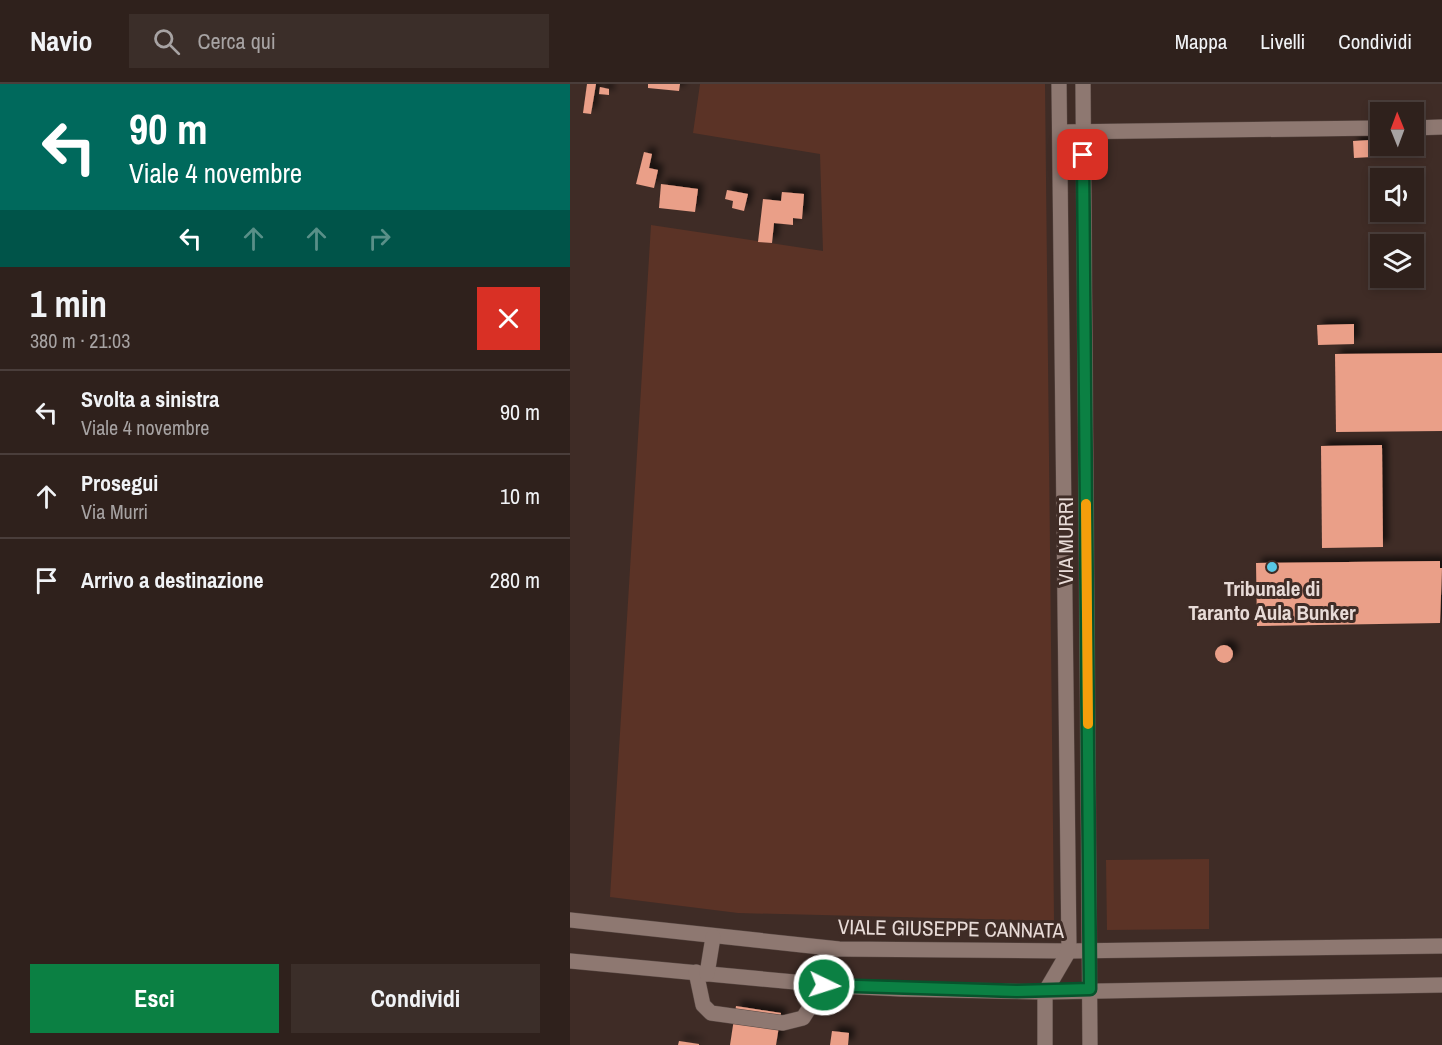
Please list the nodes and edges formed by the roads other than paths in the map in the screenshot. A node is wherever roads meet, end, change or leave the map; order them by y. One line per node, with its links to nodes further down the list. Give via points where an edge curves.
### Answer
1 (1059, 84): 6 (street, VIA MURRI)
2 (1083, 84): 7 (street, VIA MURRI)
3 (1442, 127): 5 (street)
4 (1370, 128): 7 (street)
5 (1424, 128)
6 (1060, 132): 7 (street); 11 (street, VIA MURRI)
7 (1083, 132): 12 (street, VIA MURRI)
8 (570, 920): 9 (street, VIALE GIUSEPPE CANNATA)
9 (713, 937): 11 (street, VIALE GIUSEPPE CANNATA, via 839,949); 14 (street)
10 (1442, 946): 12 (street, VIALE GIUSEPPE CANNATA)
11 (1069, 951): 12 (street, VIALE GIUSEPPE CANNATA); 18 (street)
12 (1090, 951): 17 (street, VIA MURRI)
13 (570, 961): 14 (street)
14 (702, 973): 15 (street); 15 (street, via 703,1005 711,1013 783,1023 803,1018)
15 (824, 985): 18 (street)
16 (1441, 988): 17 (street)
17 (1090, 989): 18 (street); 20 (street, VIA MURRI)
18 (1045, 992): 19 (street)
19 (1045, 1045)
20 (1090, 1045)

